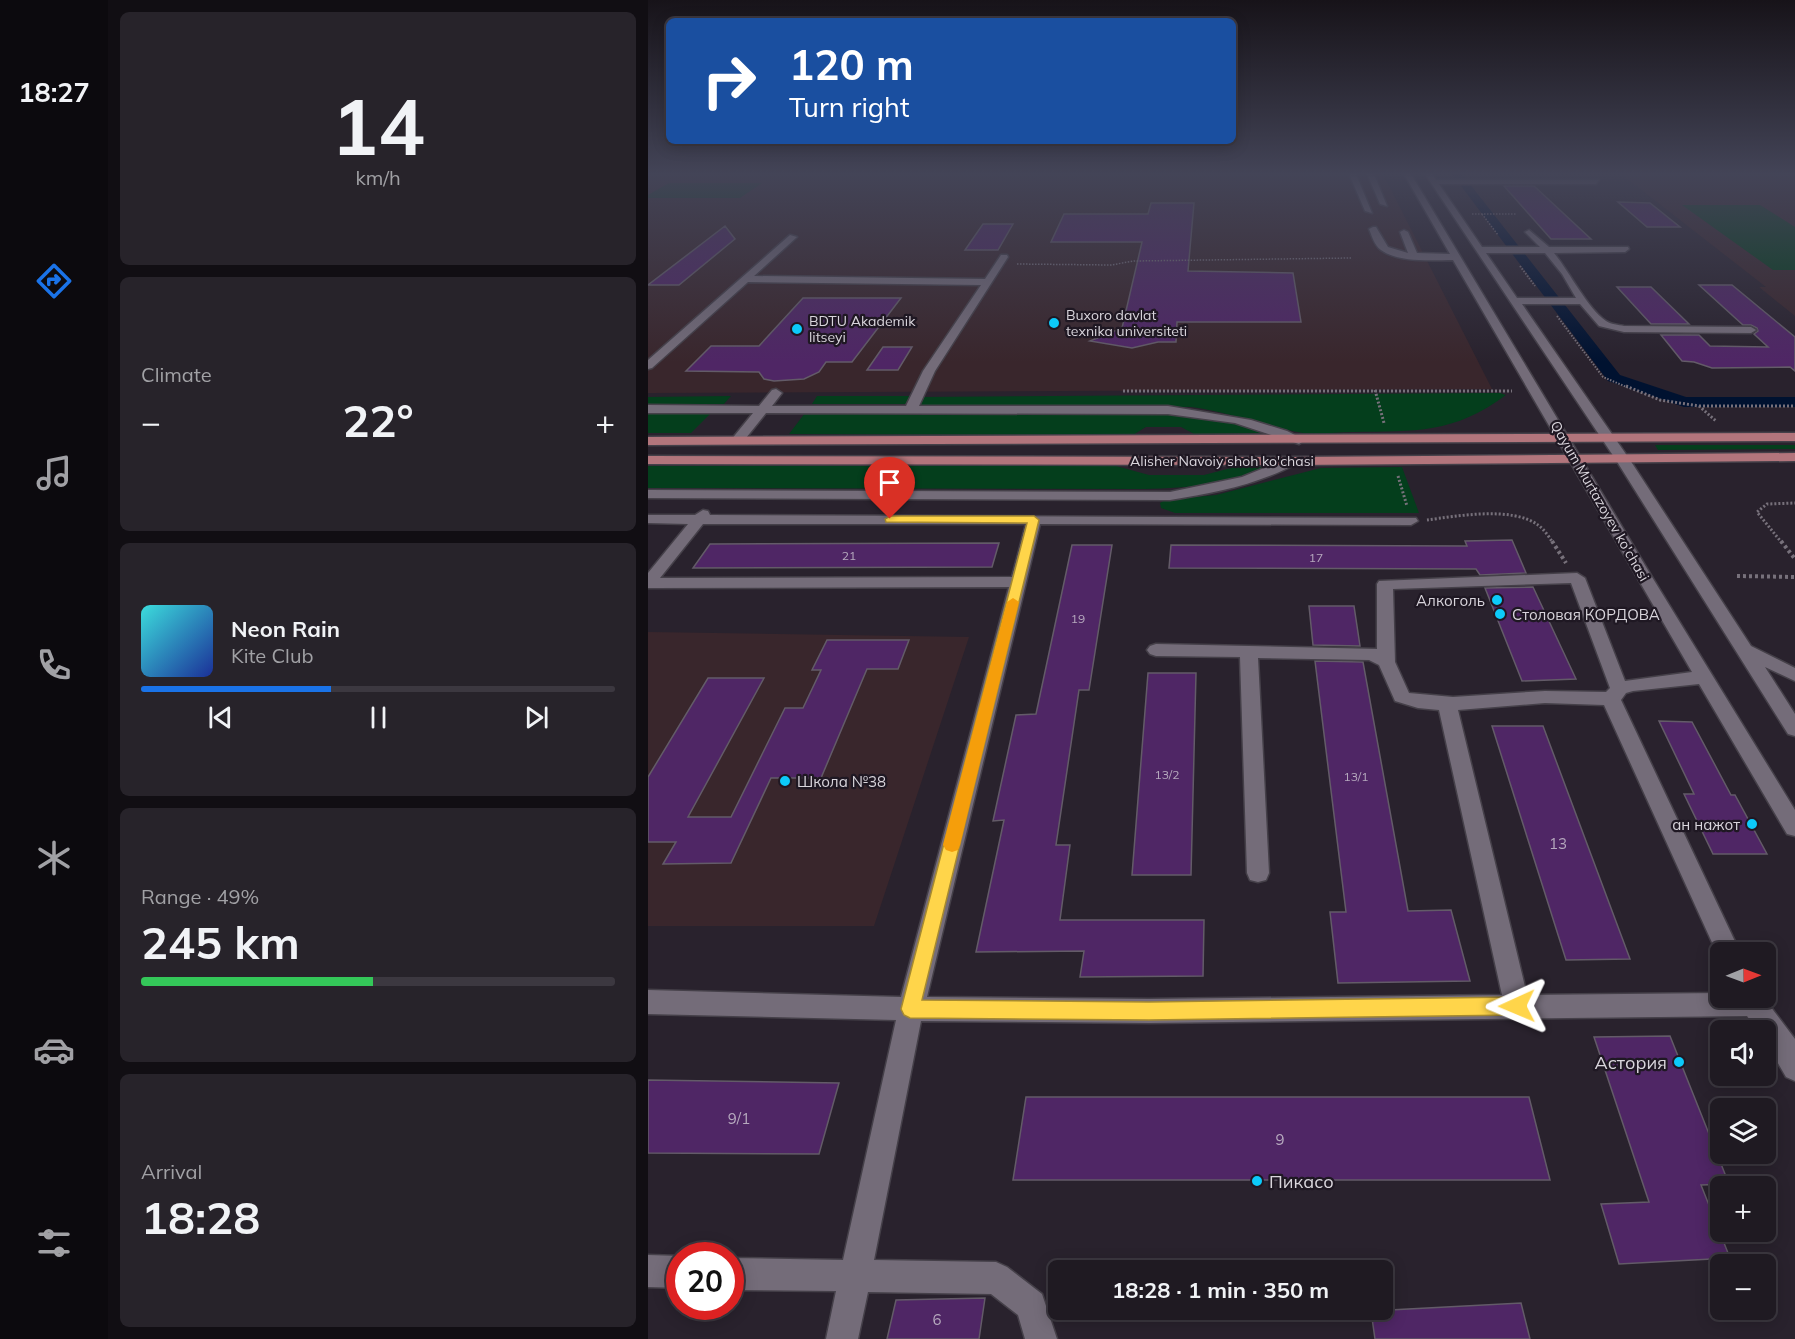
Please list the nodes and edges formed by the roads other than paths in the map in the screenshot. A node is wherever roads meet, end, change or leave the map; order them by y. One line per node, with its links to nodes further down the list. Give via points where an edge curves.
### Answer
1 (1376, 236): 10 (street, via 1386,250)
2 (1406, 236): 10 (street)
3 (1444, 236): 11 (street, Qayum Murtazoyev ko'chasi)
4 (1471, 236): 8 (street)
5 (1533, 236): 9 (street)
6 (793, 237): 13 (street)
7 (1625, 249): 9 (street)
8 (1480, 250): 9 (street); 15 (street)
9 (1547, 250): 16 (street)
10 (1413, 255): 11 (street)
11 (1456, 257): 25 (street, Qayum Murtazoyev ko'chasi)
12 (1001, 261): 14 (street)
13 (746, 279): 14 (street); 18 (street)
14 (986, 282): 22 (street, via 929,371)
15 (1514, 301): 16 (street); 23 (street)
16 (1584, 302): 17 (street, via 1603,324 1624,329)
17 (1752, 330)
18 (648, 366)
19 (776, 393): 21 (street)
20 (648, 409): 21 (street)
21 (763, 409): 22 (street); 26 (street)
22 (911, 409): 27 (street, via 1168,410 1228,417)
23 (1608, 437): 24 (main road, Alisher Navoiy shoh ko'chasi); 25 (main road, Alisher Navoiy shoh ko'chasi); 32 (street)
24 (1795, 437)
25 (1563, 438): 27 (main road, Alisher Navoiy shoh ko'chasi); 31 (street, Qayum Murtazoyev ko'chasi)
26 (737, 440): 27 (main road, Alisher Navoiy shoh ko'chasi); 28 (main road, Alisher Navoiy shoh ko'chasi)
27 (1299, 440)
28 (648, 441)
29 (1795, 457): 32 (main road, Alisher Navoiy shoh ko'chasi)
30 (648, 460): 33 (main road, Alisher Navoiy shoh ko'chasi)
31 (1577, 460): 32 (main road, Alisher Navoiy shoh ko'chasi); 33 (main road, Alisher Navoiy shoh ko'chasi); 49 (street, Qayum Murtazoyev ko'chasi)
32 (1623, 460): 44 (street)
33 (1291, 461): 36 (street, via 1266,474 1224,486)
34 (648, 494): 35 (street)
35 (720, 494): 36 (street); 38 (street)
36 (1148, 496): 40 (street, via 1144,516)
37 (648, 519): 38 (street)
38 (699, 519): 39 (street); 43 (street)
39 (1034, 520): 40 (street); 42 (street)
40 (1135, 520): 41 (street)
41 (1411, 521)
42 (1018, 582): 43 (street); 60 (street)
43 (648, 583)
44 (1743, 649): 48 (street); 52 (street)
45 (1156, 650): 46 (street)
46 (1250, 652): 47 (street, via 1373,654); 54 (street)
47 (1386, 662): 50 (street, via 1385,584 1577,578); 51 (street, via 1402,697)
48 (1795, 675)
49 (1706, 677): 50 (street, via 1631,685); 53 (street, Qayum Murtazoyev ko'chasi)
50 (1615, 694): 51 (street); 55 (street)
51 (1447, 703): 58 (street)
52 (1795, 729)
53 (1795, 828)
54 (1258, 873)
55 (1724, 942)
56 (648, 1002): 60 (street)
57 (1710, 1002): 58 (street)
58 (1517, 1006): 60 (street, via 1149,1011)
59 (1756, 1008): 61 (street, via 1785,1047)
60 (910, 1009): 65 (street)
61 (1795, 1068)
62 (648, 1271): 63 (street)
63 (666, 1272)
64 (744, 1274): 65 (street)
65 (856, 1276): 66 (street); 67 (street, via 996,1278 1032,1305)
66 (842, 1339)
67 (1041, 1339)

